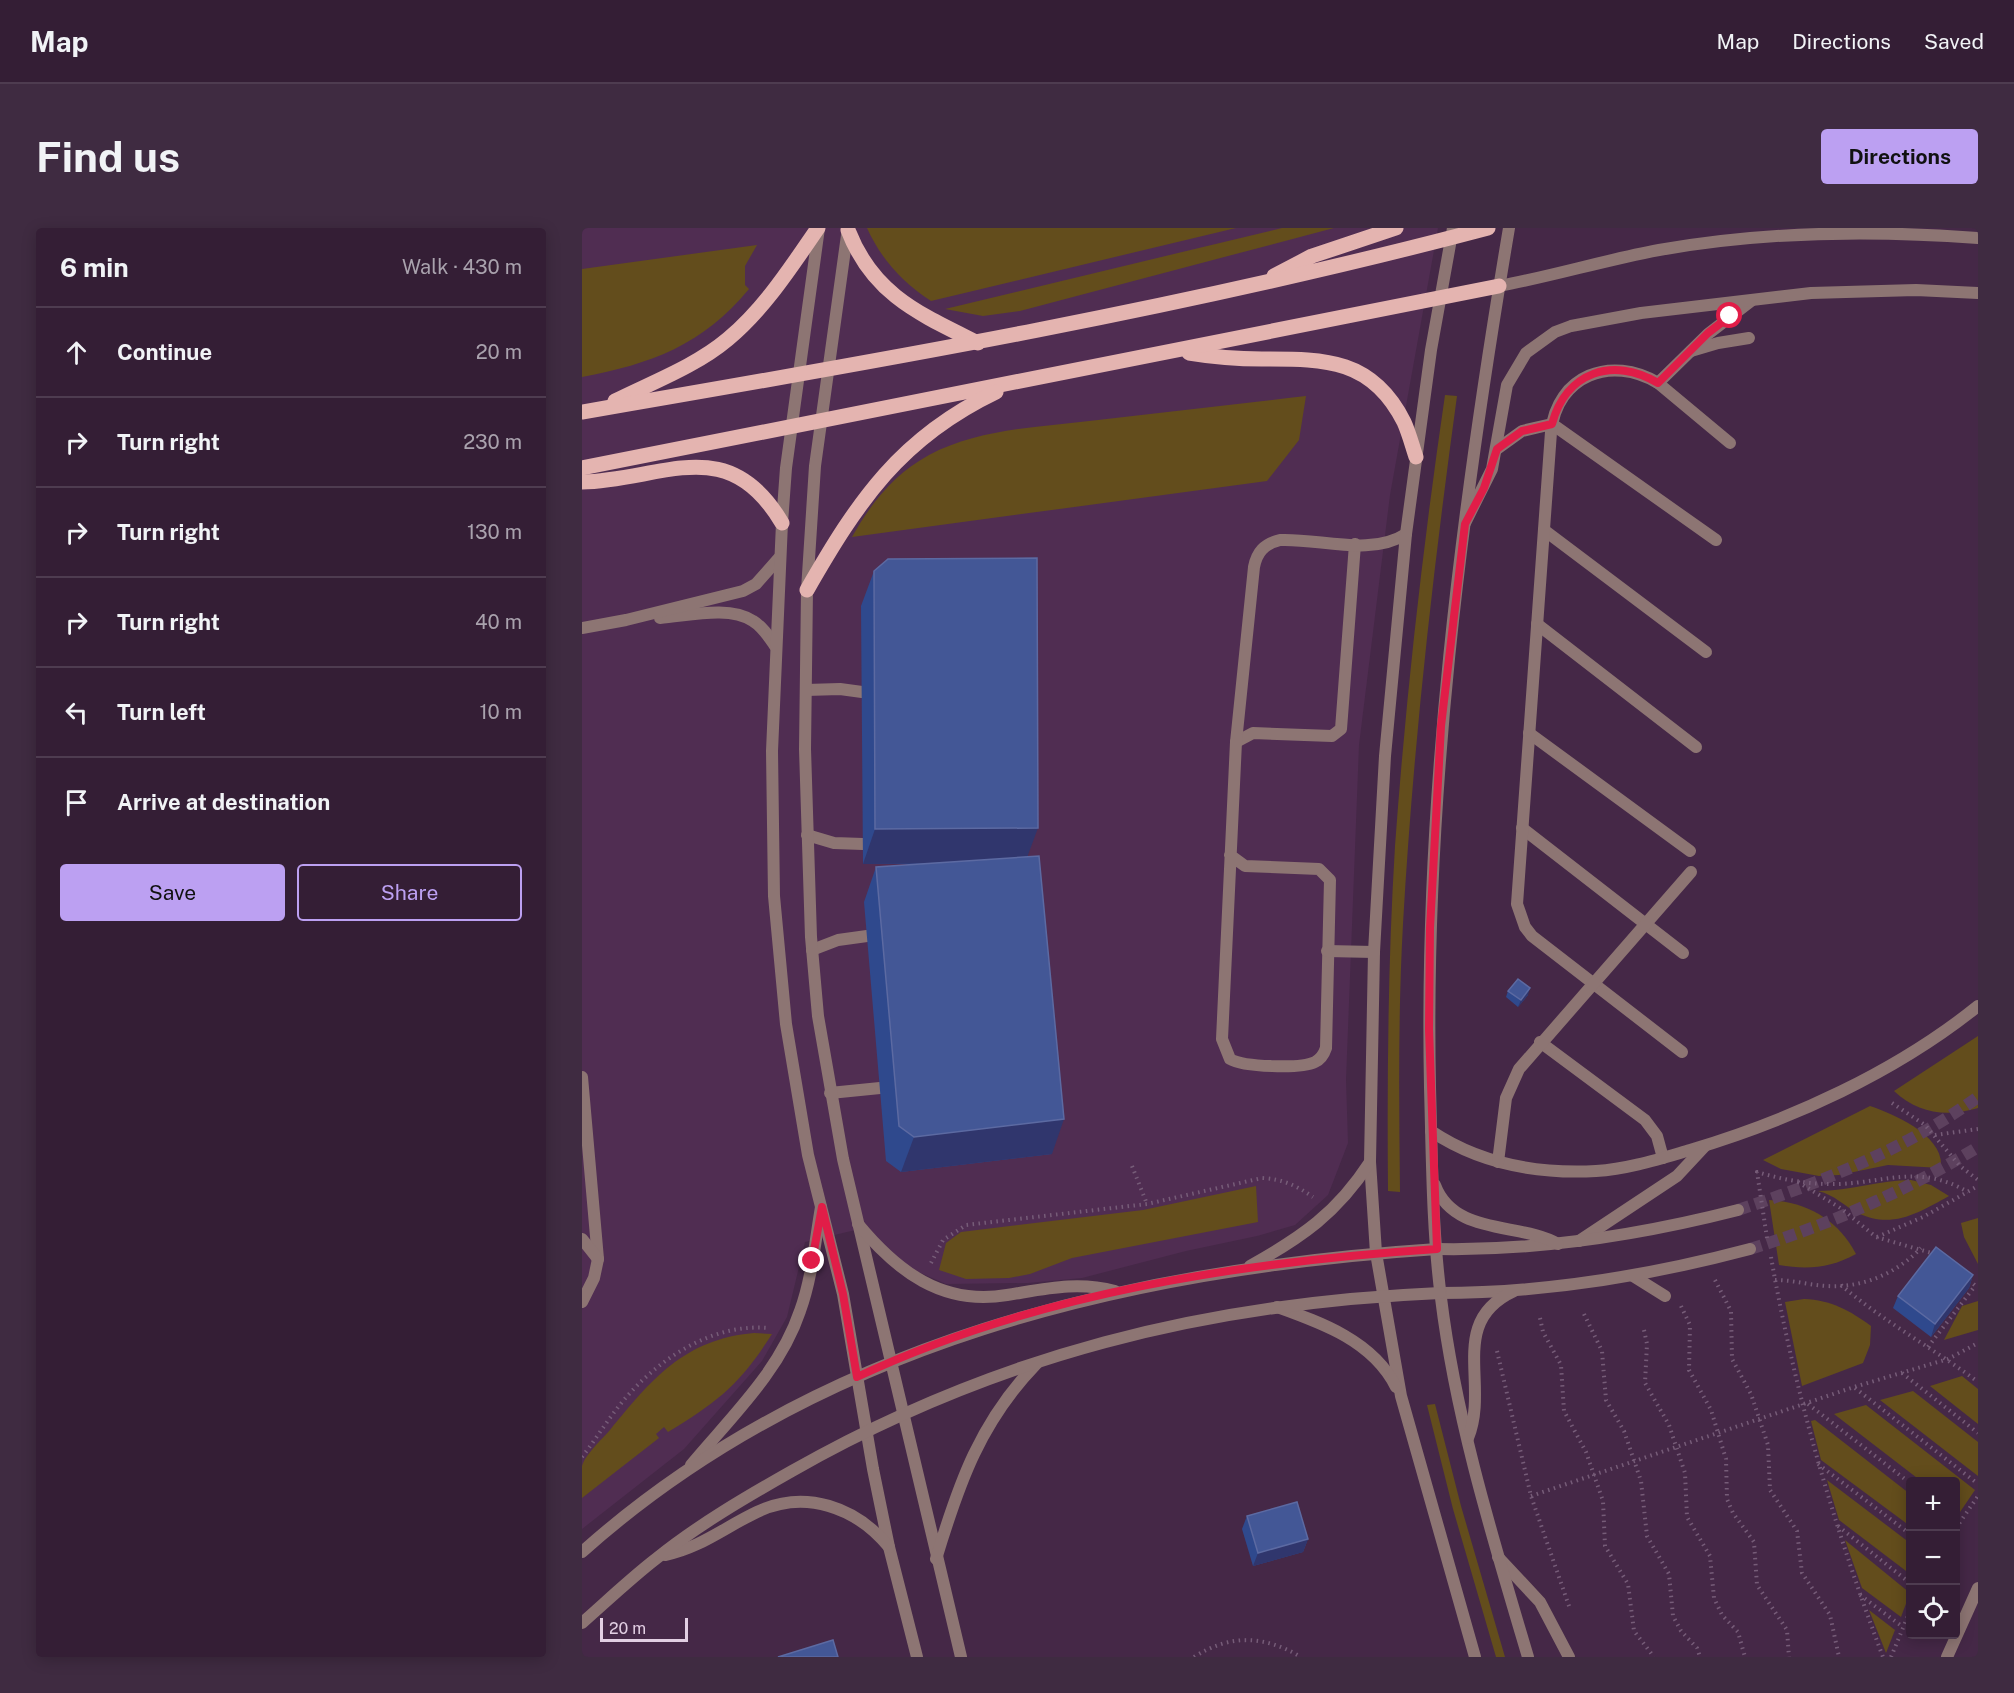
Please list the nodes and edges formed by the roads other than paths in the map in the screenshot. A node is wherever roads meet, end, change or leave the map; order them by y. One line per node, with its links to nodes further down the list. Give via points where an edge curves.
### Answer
1 (819, 228): 18 (street); 21 (main road, via 759,309 727,340 680,369)
2 (1396, 228): 8 (main road, via 1311,256)
3 (1488, 228): 6 (main road)
4 (1509, 228): 9 (street)
5 (848, 229): 14 (main road, via 870,271 892,295); 17 (street)
6 (1452, 233): 8 (main road); 11 (street)
7 (1978, 238): 9 (street, via 1860,232 1727,240 1650,252)
8 (1262, 283): 14 (main road)
9 (1499, 286): 11 (main road); 31 (street)
10 (1978, 292): 12 (street, via 1877,290)
11 (1439, 298): 15 (main road); 27 (street)
12 (1752, 300): 16 (street); 26 (street, via 1599,320 1548,336 1526,353 1507,385)
13 (1749, 338): 16 (street)
14 (978, 343): 17 (main road)
15 (1177, 351): 20 (main road); 27 (main road, via 1235,359 1310,358 1344,366 1385,395 1404,423)
16 (1687, 353): 19 (street)
17 (828, 370): 18 (main road); 22 (street)
18 (800, 376): 21 (main road); 24 (street)
19 (1658, 383): 23 (street, via 1626,370 1592,374 1570,388 1555,411); 25 (street)
20 (1012, 384): 22 (main road); 37 (main road, via 954,414 903,455 859,503)
21 (589, 411)
22 (820, 422): 24 (main road); 37 (street)
23 (1552, 424): 26 (street, via 1522,431); 32 (street); 34 (street)
24 (792, 428): 28 (main road); 30 (street)
25 (1730, 443)
26 (1497, 449): 31 (street, via 1484,488)
27 (1416, 457): 33 (street)
28 (582, 468)
29 (582, 482): 30 (main road, via 685,466 710,467 750,486 766,500)
30 (782, 524): 36 (street)
31 (1465, 524): 67 (street, via 1441,726 1434,827 1429,1029)
32 (1544, 530): 39 (street); 42 (street)
33 (1406, 534): 35 (street, via 1383,544); 58 (street, via 1385,756)
34 (1716, 540)
35 (1354, 544): 46 (street, via 1280,540 1270,542 1256,557); 46 (street, via 1341,729 1332,736 1253,733)
36 (779, 558): 38 (street, via 756,585 743,591); 41 (street)
37 (807, 590): 43 (street)
38 (626, 620): 40 (street); 41 (street, via 740,615 753,620)
39 (1537, 624): 45 (street); 47 (street)
40 (582, 628)
41 (775, 645): 73 (street, via 772,823 778,960 795,1090)
42 (1706, 652)
43 (806, 690): 44 (street); 49 (street)
44 (862, 692)
45 (1529, 733): 48 (street); 51 (street)
46 (1236, 742): 52 (street)
47 (1696, 747)
48 (1522, 828): 54 (street); 60 (street, via 1517,893 1520,916 1532,936)
49 (807, 836): 50 (street, via 834,843); 56 (street)
50 (863, 844)
51 (1690, 851)
52 (1230, 855): 57 (street, via 1245,867 1324,871 1331,886); 57 (street, via 1222,1039 1230,1059 1243,1065 1305,1065 1324,1055)
53 (1691, 872): 54 (street)
54 (1646, 924): 59 (street); 60 (street)
55 (867, 936): 56 (street, via 838,940)
56 (812, 950): 66 (street)
57 (1327, 951): 58 (street)
58 (1374, 952): 70 (street)
59 (1683, 953)
60 (1593, 983): 62 (street); 63 (street)
61 (1978, 1006): 68 (street, via 1923,1045 1860,1080 1790,1114)
62 (1540, 1042): 69 (street, via 1645,1120 1657,1136); 71 (street, via 1519,1069 1506,1098)
63 (1682, 1052)
64 (582, 1077): 82 (street)
65 (880, 1088): 66 (street)
66 (830, 1093): 75 (street)
67 (1431, 1131): 71 (street, via 1462,1149); 72 (street)
68 (1706, 1146): 69 (street); 77 (street, via 1677,1176)
69 (1663, 1158): 71 (street, via 1597,1171 1531,1169)
70 (1370, 1162): 81 (street); 83 (street, via 1346,1195 1314,1227)
71 (1498, 1162)
72 (1433, 1179): 78 (street, via 1438,1193 1463,1216 1489,1226 1537,1234); 79 (street)
73 (822, 1207): 94 (street, via 843,1294); 99 (street, via 808,1287 791,1335 760,1382)
74 (1738, 1210): 77 (street)
75 (858, 1224): 86 (street, via 899,1268 955,1293 989,1297 1061,1285); 93 (street)
76 (582, 1239): 82 (street)
77 (1579, 1242): 78 (street)
78 (1558, 1244): 79 (street)
79 (1437, 1249): 81 (street); 87 (street)
80 (1750, 1249): 84 (street)
81 (1376, 1253): 83 (street); 88 (street)
82 (598, 1259): 90 (street)
83 (1242, 1270): 86 (street)
84 (1633, 1276): 85 (street); 89 (street)
85 (1514, 1291): 87 (street); 98 (street, via 1492,1303 1478,1325 1473,1347 1477,1401)
86 (1116, 1292): 93 (street, via 995,1324)
87 (1440, 1293): 88 (street); 98 (street)
88 (1382, 1295): 91 (street); 95 (street)
89 (1671, 1298)
90 (582, 1302)
91 (1273, 1306): 92 (street, via 1126,1335); 95 (street, via 1314,1320 1350,1339 1380,1364)
92 (1038, 1361): 96 (street); 104 (street, via 983,1432 960,1481)
93 (890, 1362): 94 (street); 96 (street)
94 (857, 1377): 97 (street); 99 (street, via 746,1434)
95 (1401, 1396): 109 (street)
96 (903, 1414): 97 (street); 104 (street)
97 (866, 1431): 100 (street); 102 (street, via 762,1488)
98 (1467, 1440): 103 (street)
99 (683, 1475): 101 (street)
100 (889, 1547): 102 (street, via 853,1515 823,1504 790,1502 758,1511 693,1547); 107 (street)
101 (582, 1552)
102 (658, 1557): 106 (street)
103 (1498, 1557): 110 (street); 111 (street, via 1540,1602)
104 (936, 1559): 108 (street)
105 (1978, 1588): 112 (street)
106 (582, 1623)
107 (917, 1657)
108 (961, 1657)
109 (1475, 1657)
110 (1528, 1657)
111 (1569, 1657)
112 (1947, 1657)

